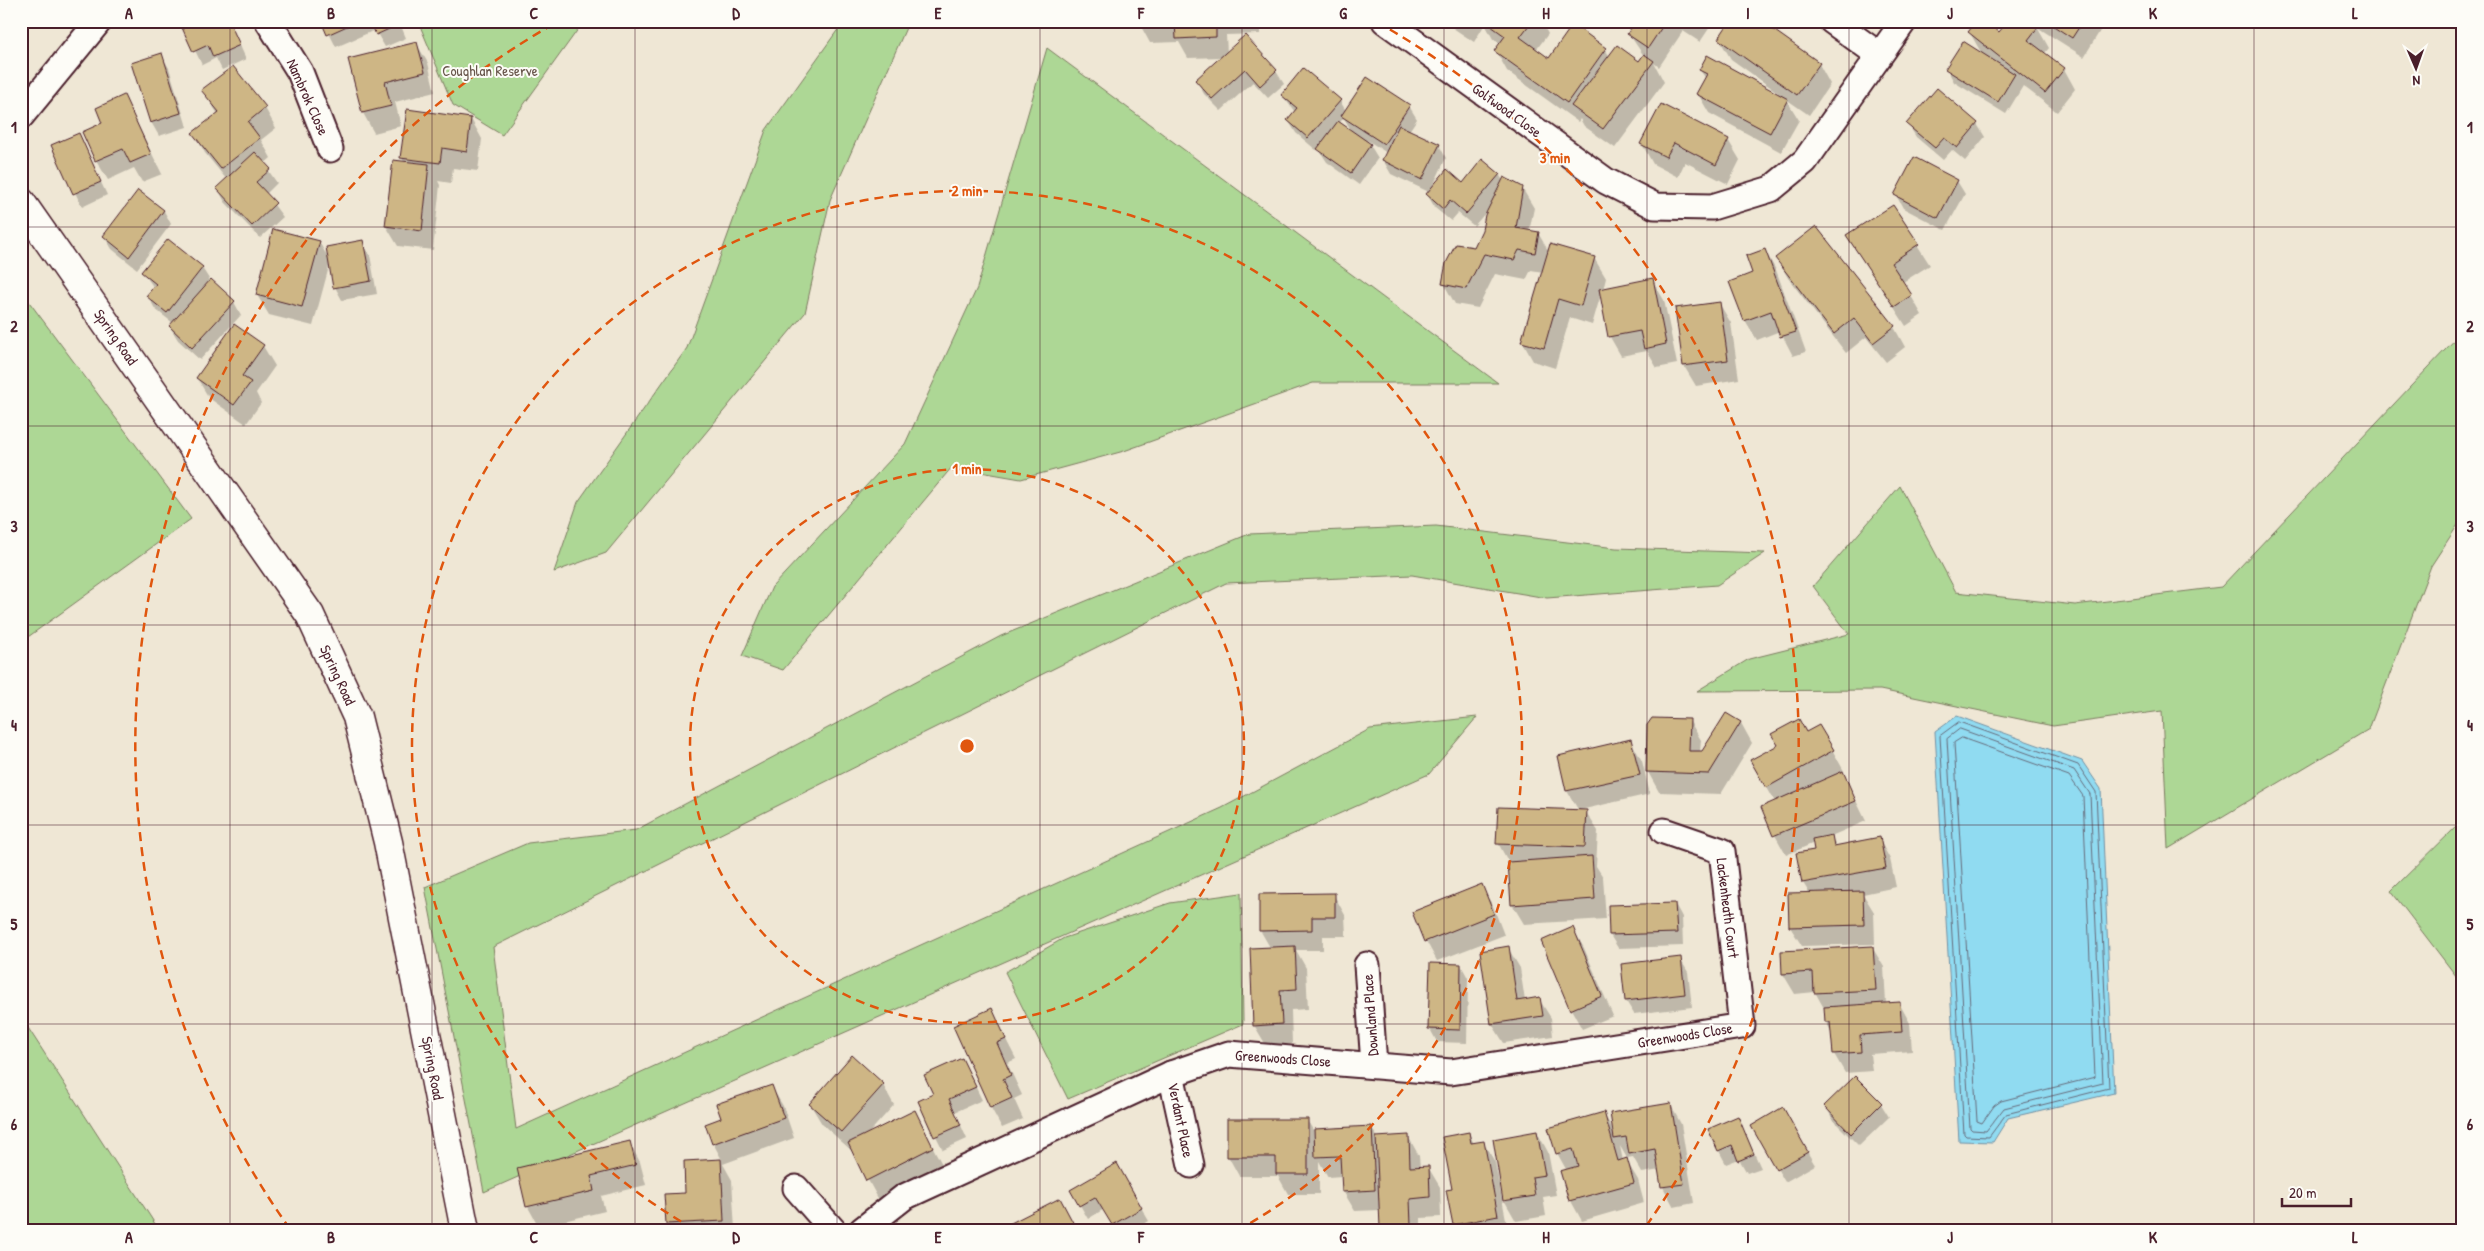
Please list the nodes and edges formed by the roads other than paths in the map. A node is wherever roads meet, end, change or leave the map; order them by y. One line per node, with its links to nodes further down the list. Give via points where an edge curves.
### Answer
1 (99, 21): 7 (street)
2 (268, 21): 8 (street, Nambrok Close, via 300,72)
3 (1385, 21): 6 (street, Golfwood Close, via 1606,182 1655,206 1712,207 1771,189 1805,161)
4 (1832, 21): 6 (street)
5 (1904, 21): 6 (street, Golfwood Close)
6 (1879, 55)
7 (21, 116)
8 (330, 149)
9 (21, 202): 17 (main road, Spring Road, via 310,615 357,717 388,842)
10 (1664, 831): 12 (street, Lackenheath Court, via 1722,851)
11 (1367, 965): 13 (street, Downland Place)
12 (1742, 1026): 13 (street, Greenwoods Close, via 1451,1072)
13 (1374, 1065): 14 (street, Greenwoods Close, via 1229,1054)
14 (1171, 1074): 15 (street, Verdant Place); 19 (street, Greenwoods Close, via 904,1197)
15 (1191, 1165)
16 (796, 1188): 18 (street)
17 (465, 1230)
18 (833, 1230)
19 (862, 1230)

